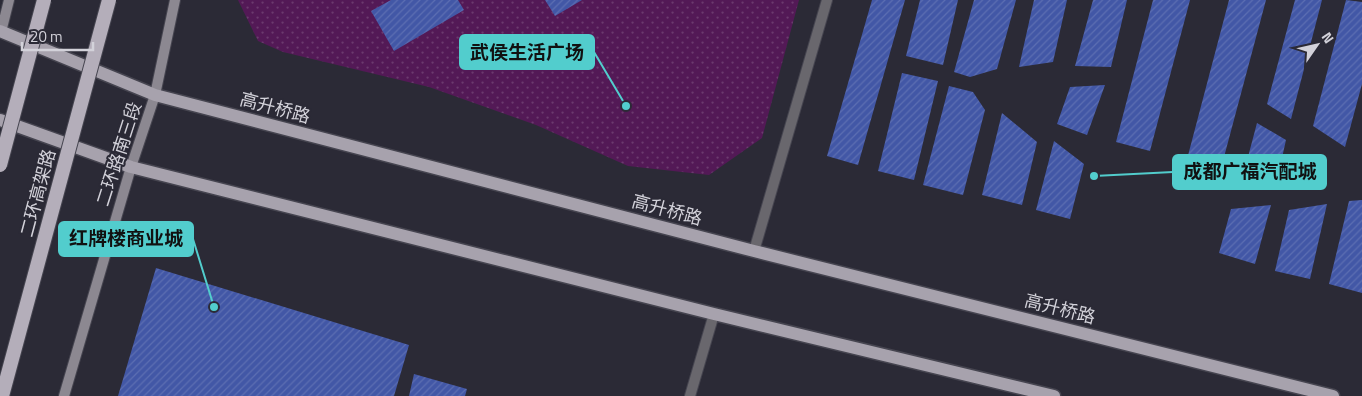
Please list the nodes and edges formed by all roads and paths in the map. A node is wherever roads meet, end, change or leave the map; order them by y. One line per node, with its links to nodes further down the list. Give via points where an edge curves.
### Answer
1 (9, 0): 6 (main road)
2 (44, 0): 9 (highway, bridge)
3 (109, 0): 13 (highway, 二环高架路, bridge)
4 (175, 0): 7 (main road, 二环路南三段)
5 (827, 0): 11 (street)
6 (0, 33): 7 (main road, 高升桥路)
7 (155, 95): 10 (main road, 二环路南三段); 11 (main road, 高升桥路)
8 (0, 120): 10 (main road)
9 (0, 165)
10 (131, 167): 12 (main road); 14 (main road, 二环路南三段)
11 (754, 251): 17 (main road, 高升桥路)
12 (714, 314): 15 (street); 16 (main road)
13 (2, 396)
14 (64, 396)
15 (690, 396)
16 (1054, 396)
17 (1333, 396)

